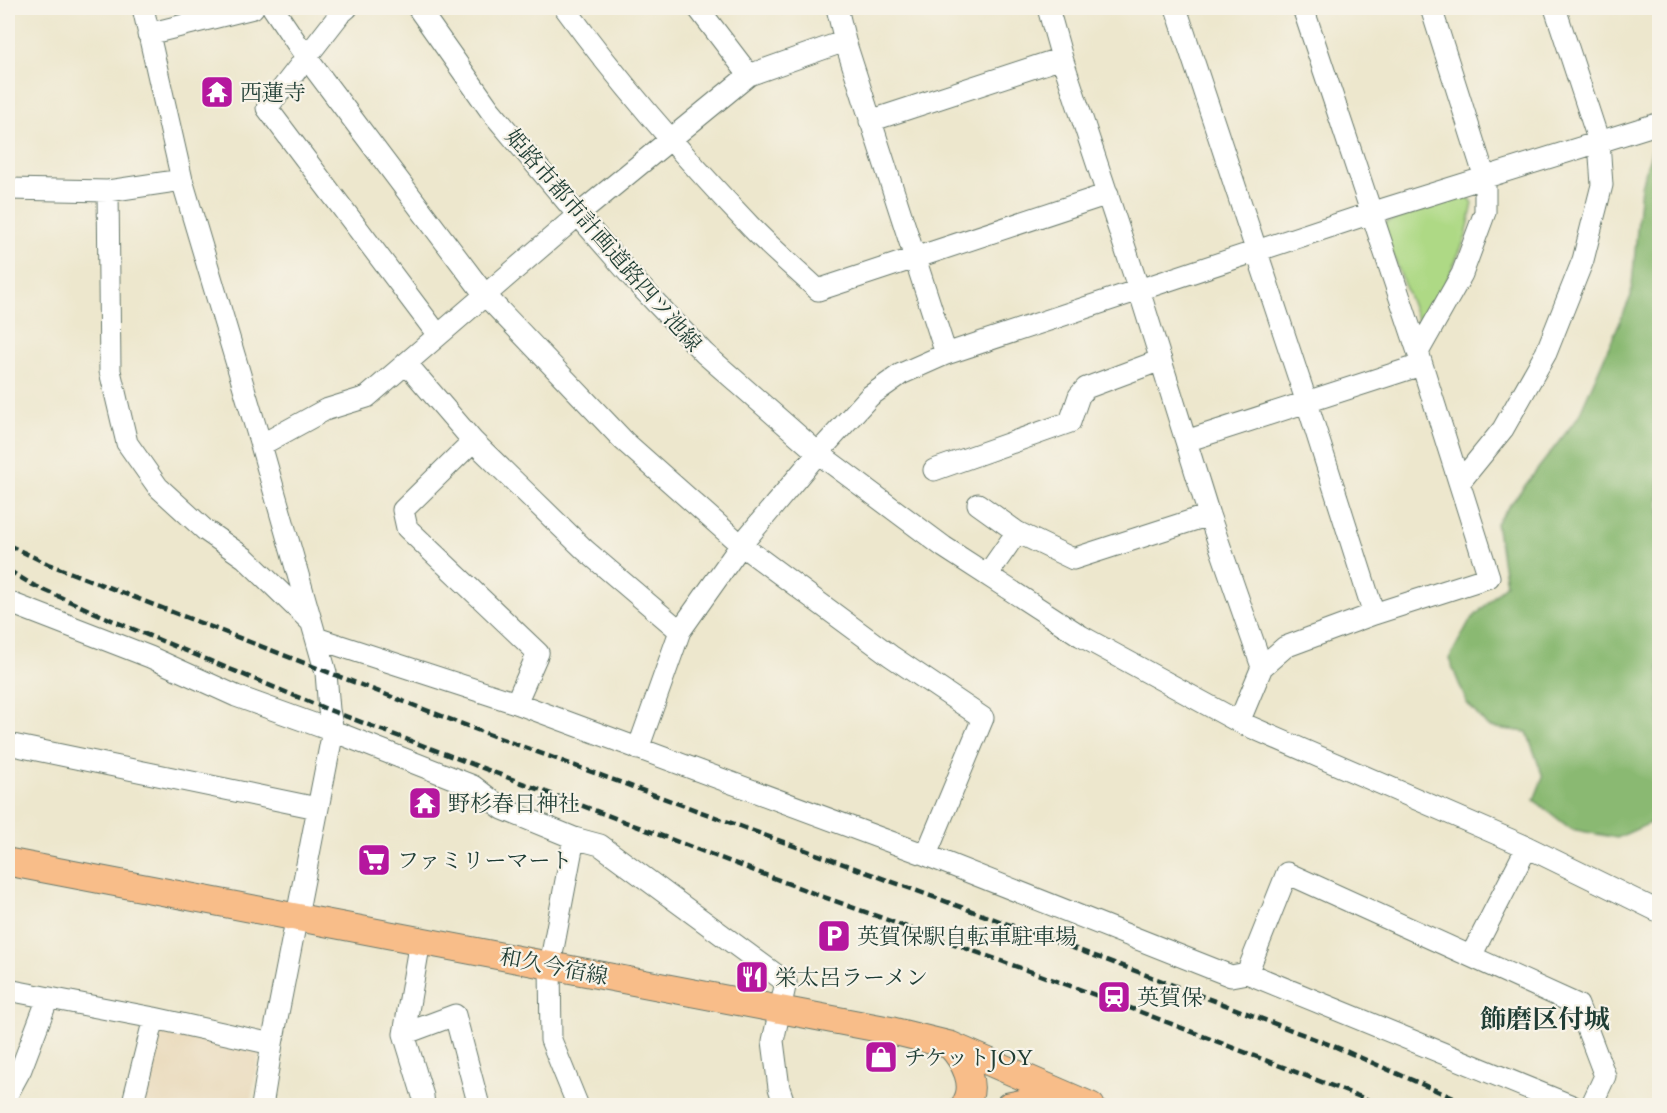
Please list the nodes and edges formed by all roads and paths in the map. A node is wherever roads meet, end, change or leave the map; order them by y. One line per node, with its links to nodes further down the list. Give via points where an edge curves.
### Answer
1 (142, 8): 14 (street)
2 (253, 8): 14 (street)
3 (273, 8): 16 (street)
4 (347, 8): 16 (street)
5 (418, 8): 29 (street, 姫路市都市計画道路四ツ池線, via 490,110)
6 (565, 8): 21 (street)
7 (698, 8): 18 (street)
8 (837, 8): 15 (street)
9 (1048, 8): 17 (street)
10 (1176, 8): 30 (street)
11 (1304, 8): 28 (street)
12 (1431, 8): 23 (street)
13 (1555, 8): 22 (street)
14 (148, 34): 24 (street)
15 (845, 41): 18 (street); 19 (street)
16 (306, 57): 33 (street); 34 (street, via 267,108)
17 (1062, 58): 19 (street); 27 (street)
18 (749, 75): 21 (street)
19 (870, 121): 31 (street)
20 (1659, 123): 22 (street)
21 (670, 138): 29 (street); 31 (street, via 752,229 818,290)
22 (1599, 142): 23 (street); 45 (street, via 1602,185 1583,260 1546,353 1503,429)
23 (1485, 178): 28 (street); 36 (street, via 1485,212 1462,274)
24 (182, 180): 26 (street); 42 (street)
25 (8, 189): 26 (street)
26 (108, 191): 53 (street, via 110,371 127,443 158,487 204,530 245,558)
27 (1108, 194): 31 (street); 32 (street)
28 (1371, 213): 30 (street); 36 (street)
29 (578, 215): 33 (street); 43 (street, 姫路市都市計画道路四ツ池線, via 704,353)
30 (1256, 253): 32 (street); 39 (street)
31 (914, 259): 35 (street)
32 (1139, 290): 35 (street); 37 (street)
33 (485, 295): 34 (street); 49 (street, via 624,441)
34 (438, 335): 38 (street)
35 (946, 354): 43 (street, via 900,374 870,396)
36 (1420, 358): 39 (street); 45 (street)
37 (1161, 360): 41 (street); 44 (street, via 1086,388 1070,422)
38 (406, 363): 40 (street); 42 (street, via 368,397 325,410)
39 (1307, 403): 41 (street); 52 (street)
40 (473, 441): 54 (street, via 585,550); 56 (street, via 403,510 407,528 538,653)
41 (1185, 441): 47 (street)
42 (261, 445): 53 (street)
43 (818, 453): 49 (street); 50 (street, 姫路市都市計画道路四ツ池線)
44 (934, 470)
45 (1460, 482): 52 (street, via 1489,578)
46 (978, 504): 48 (street)
47 (1209, 515): 48 (street, via 1073,559); 55 (street)
48 (1017, 532): 50 (street)
49 (741, 545): 54 (street); 64 (street, via 891,656 983,718)
50 (987, 575): 57 (street, 姫路市都市計画道路四ツ池線, via 1081,636)
51 (8, 602): 58 (street, via 150,657 236,696)
52 (1374, 614): 55 (street, via 1285,647)
53 (314, 631): 56 (street); 58 (street, via 326,673)
54 (680, 631): 60 (street)
55 (1262, 667): 57 (street)
56 (516, 703): 60 (street)
57 (1239, 722): 63 (street, 姫路市都市計画道路四ツ池線)
58 (333, 731): 61 (street); 62 (street, via 473,786 503,808)
59 (8, 744): 61 (street)
60 (638, 749): 64 (street)
61 (317, 808): 67 (street)
62 (573, 838): 70 (street); 74 (street, via 600,845 786,982)
63 (1527, 848): 66 (street, 姫路市都市計画道路四ツ池線); 69 (street)
64 (926, 855): 71 (street, via 1231,975)
65 (8, 862): 67 (main road, 和久今宿線)
66 (1659, 912)
67 (297, 916): 68 (main road, 和久今宿線); 77 (street)
68 (420, 941): 70 (main road, 和久今宿線); 76 (street)
69 (1472, 956): 71 (street, via 1287,873); 90 (street, via 1578,1005 1605,1076)
70 (550, 965): 74 (main road, 和久今宿線); 85 (street, via 551,1040)
71 (1247, 973): 89 (street)
72 (8, 990): 73 (street)
73 (48, 998): 75 (street); 79 (street)
74 (779, 1010): 78 (main road, 和久今宿線); 86 (street, via 773,1041)
75 (154, 1018): 77 (street); 81 (street)
76 (404, 1034): 83 (street); 84 (street, via 455,1015)
77 (272, 1044): 82 (street)
78 (950, 1045): 80 (main road, 和久今宿線); 87 (main road, via 968,1072 970,1095)
79 (8, 1093)
80 (1085, 1102): 88 (main road, via 1043,1099)
81 (132, 1106)
82 (262, 1106)
83 (424, 1106)
84 (479, 1106)
85 (578, 1106)
86 (785, 1106)
87 (964, 1106)
88 (1009, 1106)
89 (1572, 1106)
90 (1591, 1106)

